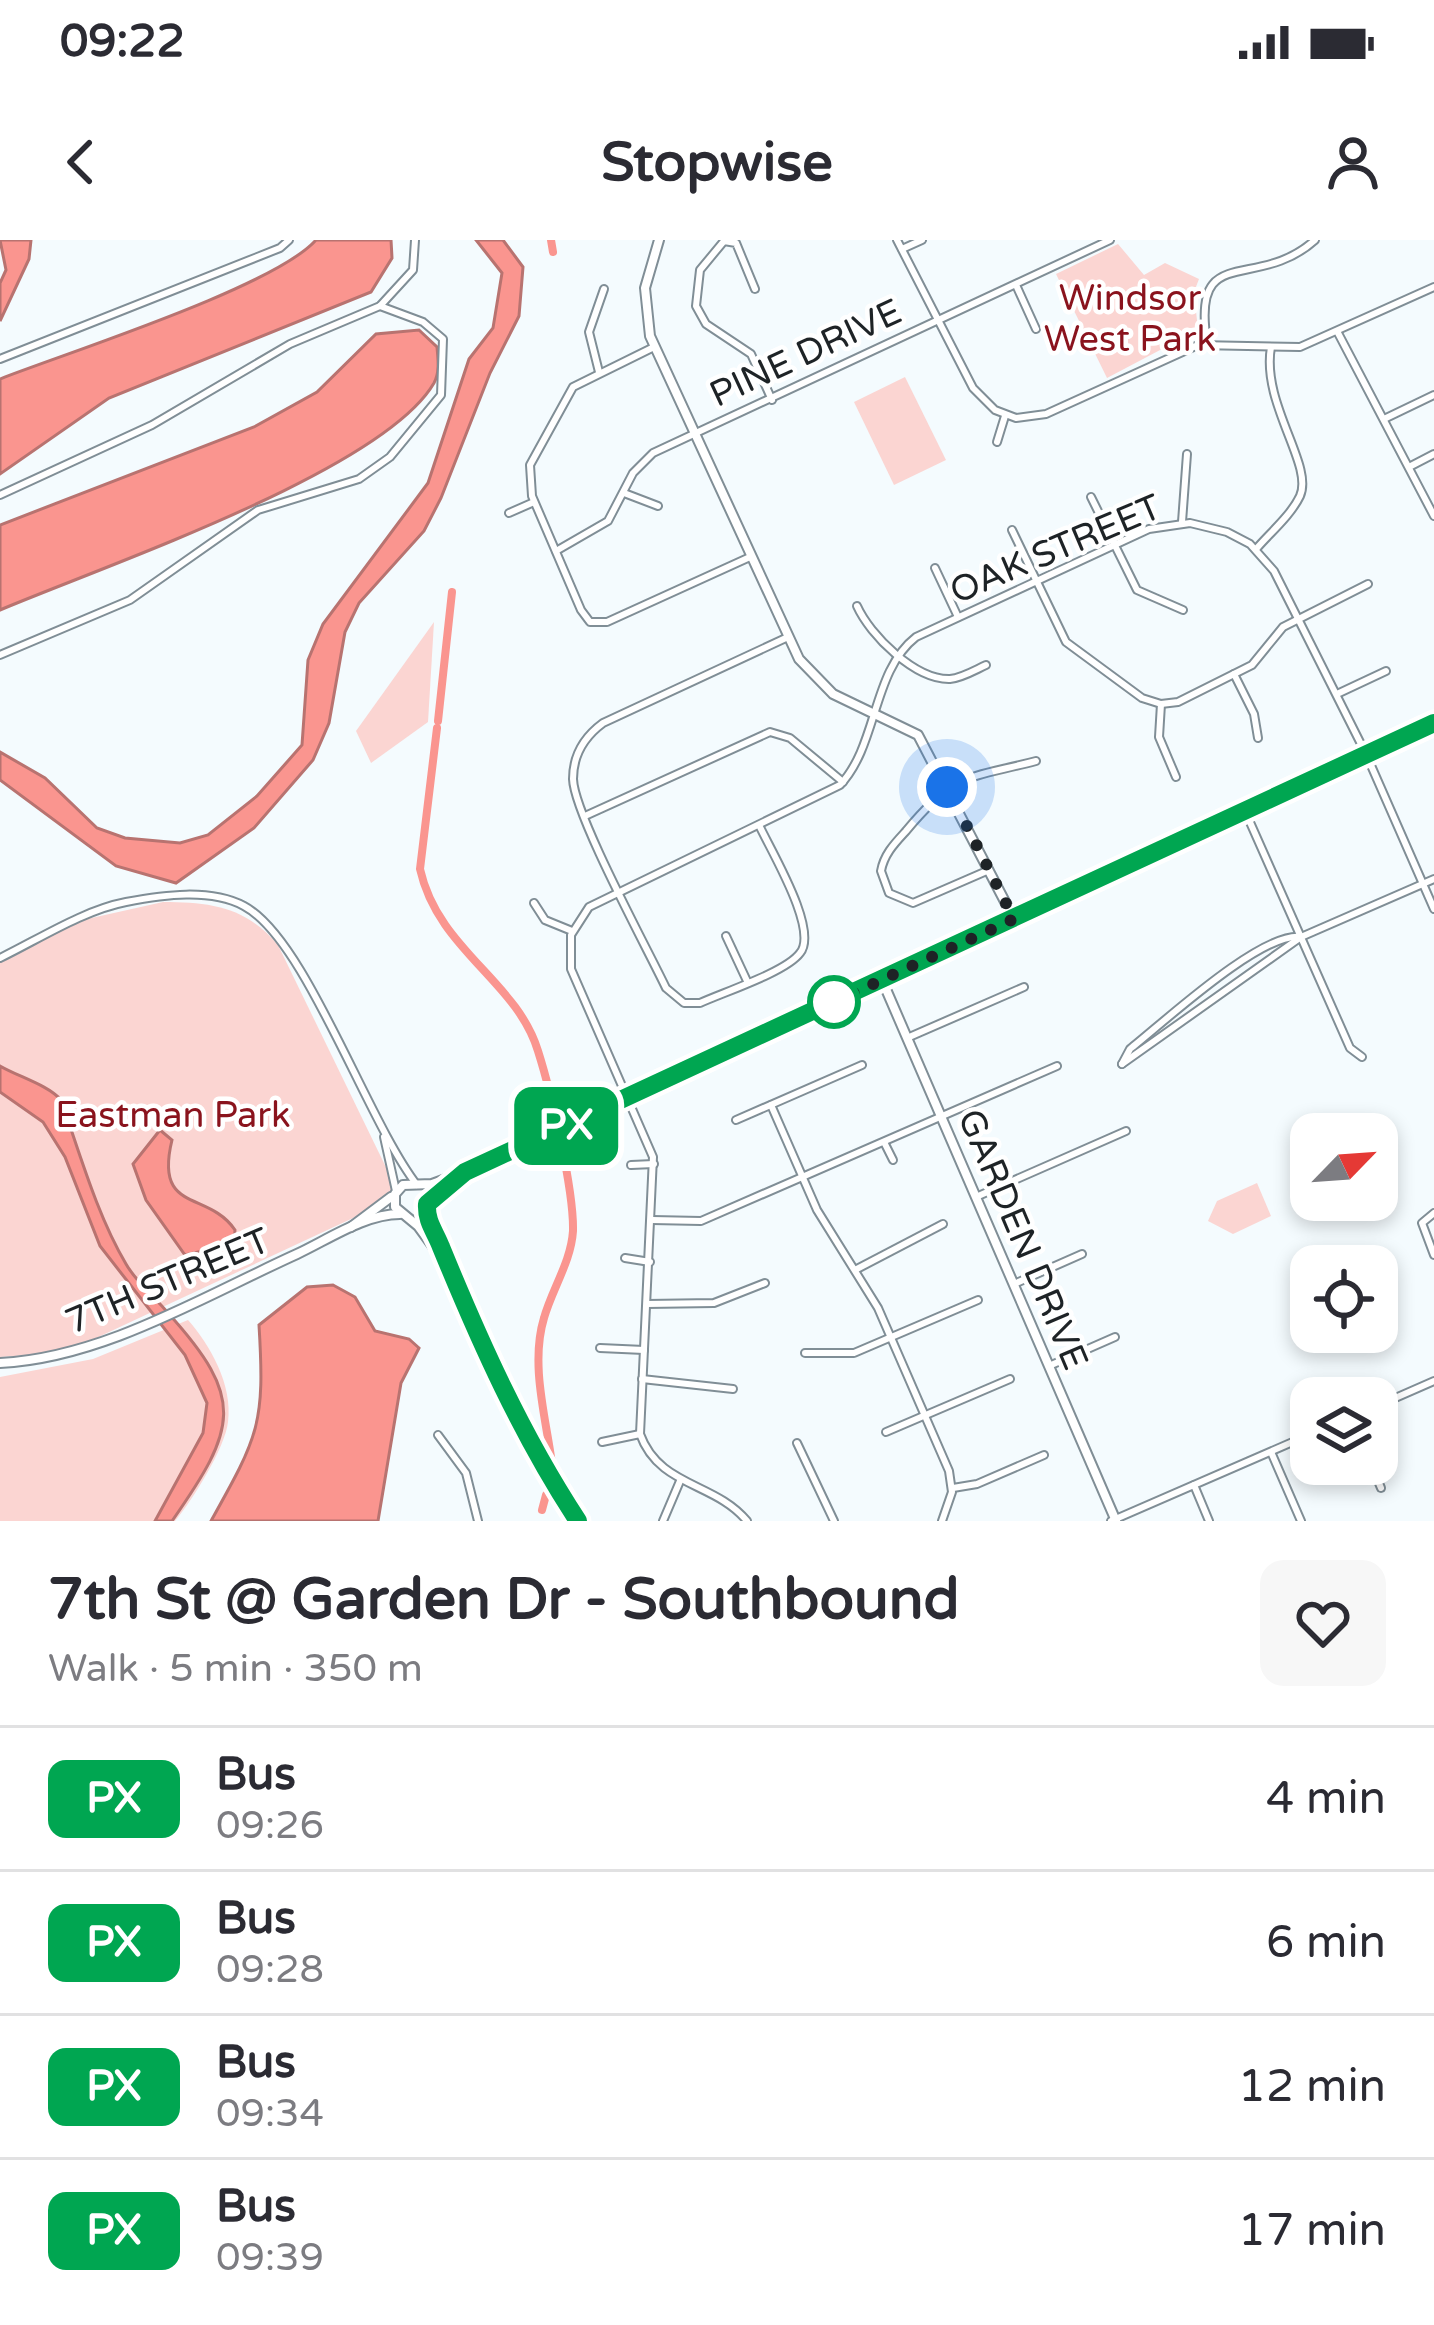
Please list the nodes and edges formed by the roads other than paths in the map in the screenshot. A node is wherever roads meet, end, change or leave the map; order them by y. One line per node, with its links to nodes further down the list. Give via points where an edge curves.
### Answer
1 (289, 240): 22 (street)
2 (415, 240): 15 (street, via 413,270)
3 (659, 240): 20 (street, via 644,297)
4 (897, 240): 9 (street)
5 (922, 240): 9 (street)
6 (1078, 240): 10 (street)
7 (1110, 240): 10 (street, PINE DRIVE)
8 (1315, 240): 19 (street, via 1288,257 1237,260 1212,273 1202,293)
9 (902, 249): 16 (street)
10 (1084, 253): 11 (street, PINE DRIVE)
11 (1016, 285): 16 (street, PINE DRIVE); 17 (street)
12 (1434, 287): 18 (street)
13 (604, 289): 23 (street, via 589,332)
14 (754, 289): 25 (street, via 736,243 724,241 700,270 696,306 706,324 747,349)
15 (380, 306): 34 (street, via 290,344 152,425); 56 (street, via 443,339 441,394 390,457 359,479 258,510 130,600)
16 (938, 320): 25 (street, PINE DRIVE); 26 (street, via 977,395)
17 (1036, 329)
18 (1337, 332): 21 (street, via 1300,347); 27 (street)
19 (1208, 342): 21 (street); 26 (street, via 1046,414)
20 (654, 347): 23 (street); 28 (street)
21 (1271, 347): 43 (street, via 1271,399 1303,486)
22 (0, 358)
23 (598, 372): 36 (street, via 567,393 538,444 530,472)
24 (1434, 395): 27 (street)
25 (772, 400): 28 (street, PINE DRIVE)
26 (1005, 416): 29 (street)
27 (1384, 419): 32 (street)
28 (693, 434): 33 (street, PINE DRIVE, via 646,458); 45 (street)
29 (997, 442)
30 (1187, 454): 40 (street)
31 (1434, 454): 32 (street)
32 (1409, 467): 39 (street)
33 (624, 493): 37 (street); 44 (street, PINE DRIVE, via 598,530)
34 (0, 495)
35 (1091, 496): 42 (street)
36 (535, 502): 38 (street); 44 (street)
37 (658, 506)
38 (509, 513)
39 (1434, 516)
40 (1182, 522): 42 (street, OAK STREET); 43 (street, OAK STREET, via 1227,532)
41 (1012, 530): 47 (street)
42 (1114, 545): 47 (street, OAK STREET); 50 (street, via 1137,590)
43 (1256, 550): 52 (street)
44 (556, 551): 53 (street)
45 (750, 556): 53 (street, via 607,622); 55 (street)
46 (935, 568): 51 (street)
47 (1036, 581): 51 (street, OAK STREET); 62 (street, via 1069,645)
48 (1368, 584): 52 (street)
49 (857, 606): 57 (street, via 877,642)
50 (1183, 610)
51 (958, 617): 57 (street, OAK STREET, via 916,637)
52 (1299, 619): 60 (street); 61 (street)
53 (590, 622): 54 (street)
54 (588, 633)
55 (788, 637): 63 (street, via 821,686); 72 (street, via 592,731 573,772)
56 (0, 655)
57 (899, 656): 58 (street, via 945,679); 63 (street)
58 (986, 664)
59 (1386, 671): 61 (street)
60 (1234, 674): 62 (street); 65 (street)
61 (1337, 694): 66 (street)
62 (1160, 704): 68 (street, via 1160,737)
63 (875, 712): 69 (street); 70 (street, via 919,735)
64 (1434, 724): 66 (street)
65 (1258, 738)
66 (1366, 754): 71 (street); 76 (street)
67 (1036, 761): 70 (street)
68 (1176, 777)
69 (843, 782): 72 (street, via 790,738 770,732); 73 (street)
70 (947, 787): 74 (street); 74 (street, via 888,852 883,883 898,900 919,903)
71 (1245, 811): 80 (street); 83 (street)
72 (586, 816): 77 (street)
73 (759, 825): 77 (street); 86 (street, via 807,936 797,957)
74 (989, 870): 80 (street)
75 (1434, 879): 76 (street)
76 (1423, 884): 79 (street); 83 (street)
77 (620, 890): 81 (street, via 589,907); 86 (street, via 672,996 696,1004)
78 (535, 903): 81 (street, via 543,918)
79 (1434, 909)
80 (1014, 919): 85 (street)
81 (572, 931): 92 (street, via 571,969)
82 (726, 936): 86 (street)
83 (1301, 937): 83 (street, via 1250,956 1130,1049 1122,1064); 89 (street, via 1350,1048)
84 (0, 958): 97 (street, via 126,902 210,895 242,905 287,947)
85 (882, 980): 88 (street, GARDEN DRIVE); 92 (street)
86 (747, 981)
87 (1024, 987): 88 (street)
88 (908, 1038): 94 (street, GARDEN DRIVE)
89 (1362, 1057)
90 (862, 1066): 93 (street)
91 (1057, 1066): 94 (street)
92 (629, 1097): 100 (street); 102 (street)
93 (771, 1105): 95 (street); 103 (street)
94 (942, 1117): 98 (street); 106 (street, GARDEN DRIVE)
95 (736, 1120)
96 (1126, 1131): 106 (street)
97 (384, 1137): 104 (street); 105 (street)
98 (884, 1142): 99 (street); 103 (street)
99 (892, 1160)
100 (654, 1164): 101 (street); 110 (street)
101 (631, 1166)
102 (465, 1172): 104 (street); 107 (street)
103 (803, 1178): 110 (street, via 701,1221); 118 (street)
104 (419, 1186): 105 (street); 107 (street)
105 (395, 1193): 109 (street); 112 (street, 7TH STREET)
106 (976, 1196): 120 (street, GARDEN DRIVE)
107 (426, 1205): 109 (street, 7TH STREET); 117 (street)
108 (1434, 1213): 114 (street, via 1422,1223)
109 (404, 1216): 112 (street, 7TH STREET); 117 (street)
110 (652, 1220): 116 (street)
111 (944, 1224): 118 (street)
112 (350, 1228): 128 (street, 7TH STREET, via 148,1320 52,1357)
113 (1082, 1254): 120 (street)
114 (1434, 1255)
115 (625, 1258): 116 (street)
116 (650, 1262): 122 (street)
117 (445, 1263): 151 (street, via 517,1420)
118 (855, 1270): 124 (street)
119 (765, 1282): 122 (street, via 714,1303)
120 (1014, 1284): 129 (street, GARDEN DRIVE)
121 (978, 1300): 124 (street)
122 (647, 1304): 126 (street)
123 (1115, 1337): 129 (street)
124 (892, 1338): 127 (street, via 854,1353); 135 (street)
125 (600, 1348): 126 (street)
126 (644, 1350): 130 (street)
127 (805, 1353)
128 (0, 1363)
129 (1049, 1366): 149 (street, GARDEN DRIVE)
130 (642, 1379): 133 (street); 138 (street)
131 (1010, 1379): 135 (street)
132 (1434, 1381): 134 (street)
133 (733, 1390)
134 (1398, 1397)
135 (926, 1415): 136 (street); 147 (street)
136 (886, 1432)
137 (438, 1435): 150 (street, via 466,1473)
138 (640, 1435): 139 (street); 144 (street, via 653,1461)
139 (602, 1442)
140 (797, 1443): 154 (street)
141 (1290, 1443): 142 (street)
142 (1271, 1452): 145 (street); 157 (street)
143 (1043, 1455): 147 (street)
144 (680, 1481): 152 (street); 153 (street)
145 (1194, 1485): 149 (street); 156 (street)
146 (1380, 1485): 148 (street)
147 (953, 1488): 155 (street)
148 (1381, 1488)
149 (1114, 1520)
150 (478, 1521)
151 (578, 1521)
152 (663, 1521)
153 (747, 1521)
154 (834, 1521)
155 (942, 1521)
156 (1209, 1521)
157 (1301, 1521)

